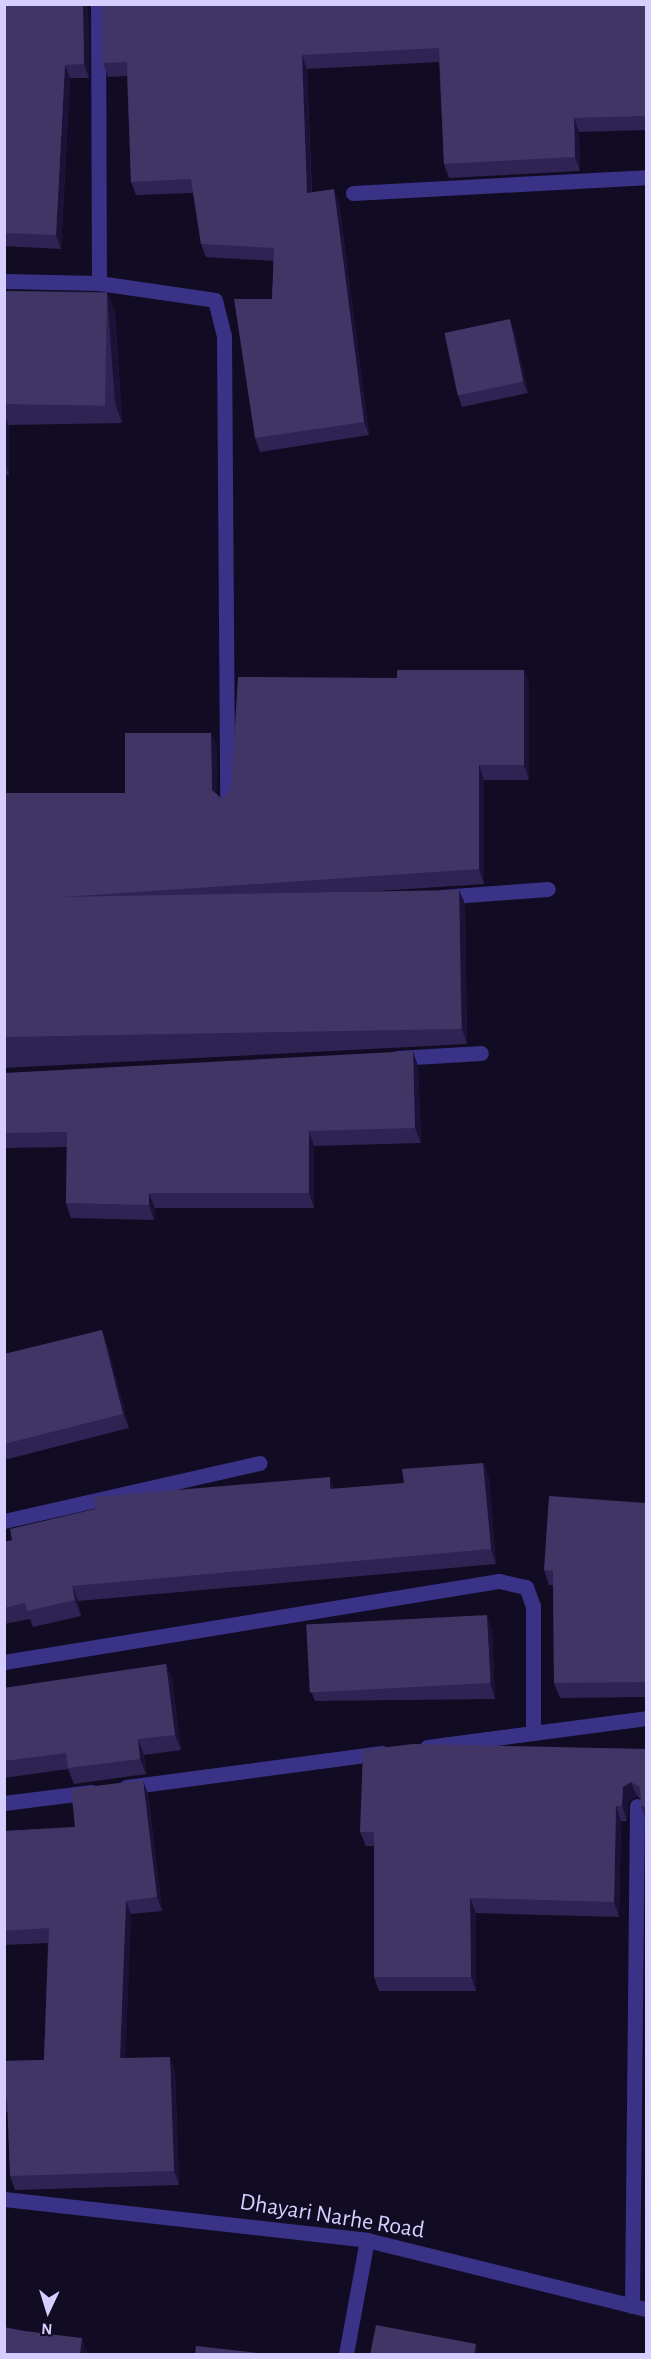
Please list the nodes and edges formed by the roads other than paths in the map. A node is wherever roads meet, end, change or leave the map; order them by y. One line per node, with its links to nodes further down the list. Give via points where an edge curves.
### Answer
1 (98, 4): 5 (street)
2 (646, 177): 3 (street)
3 (353, 193)
4 (4, 281): 5 (street)
5 (99, 282): 6 (street, via 215,300 224,336)
6 (227, 804)
7 (548, 889): 8 (street)
8 (418, 898)
9 (481, 1053): 10 (street)
10 (374, 1059)
11 (259, 1463): 12 (street)
12 (4, 1521)
13 (4, 1662): 15 (street, via 499,1581 526,1587 533,1606)
14 (646, 1718): 15 (street)
15 (532, 1733): 16 (street)
16 (4, 1803)
17 (637, 1806): 20 (street)
18 (4, 2199): 19 (street, Dhayari Narhe Road)
19 (367, 2240): 20 (street, Dhayari Narhe Road); 21 (street)
20 (639, 2307)
21 (346, 2355)

